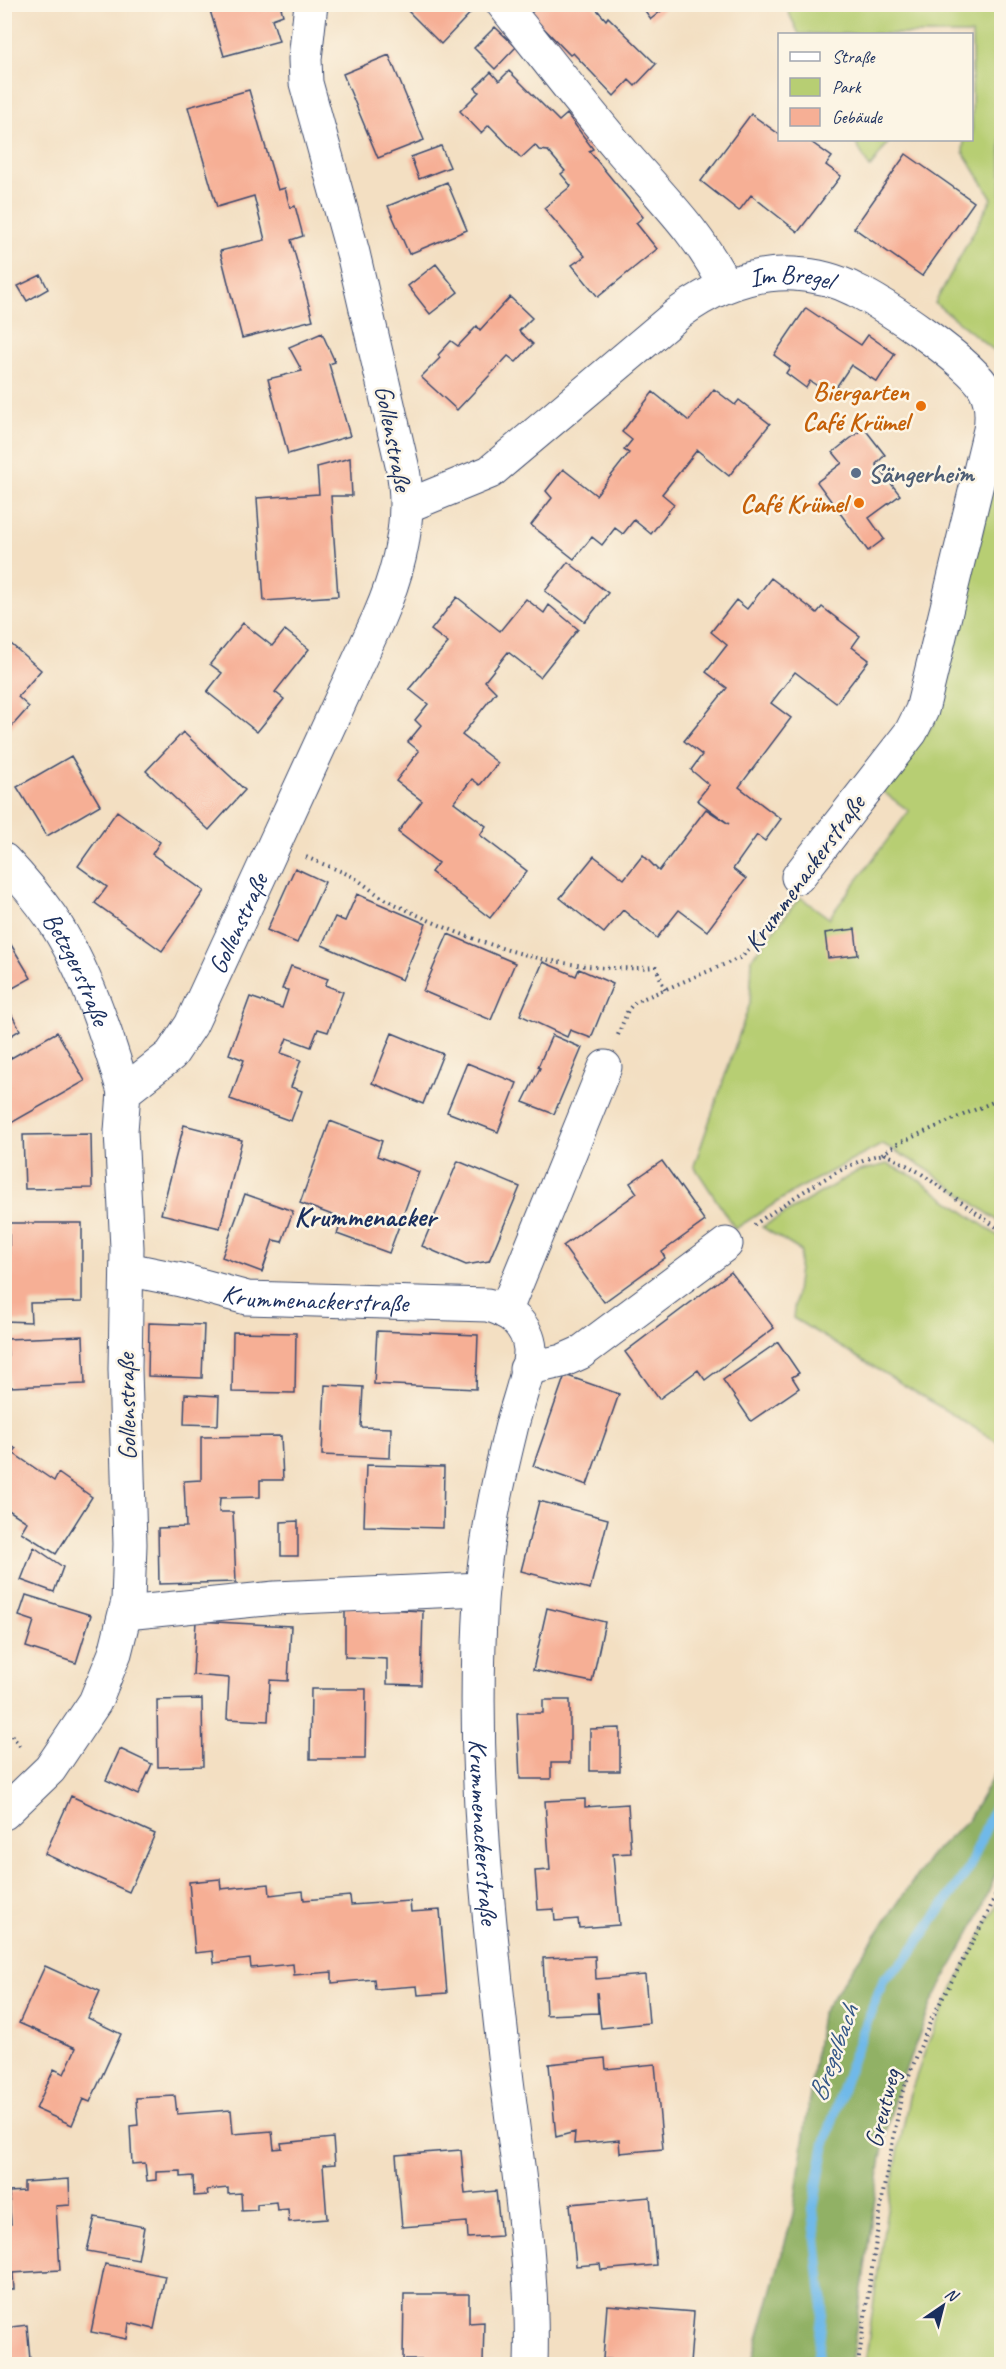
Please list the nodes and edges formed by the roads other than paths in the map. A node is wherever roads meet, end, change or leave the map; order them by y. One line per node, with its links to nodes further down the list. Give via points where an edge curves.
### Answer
1 (311, 4): 4 (street, Gollenstraße, via 304,68 307,92 373,335 405,480)
2 (502, 4): 3 (street, via 669,205 715,264)
3 (725, 286): 4 (street, Im Bregel, via 679,313 490,472); 5 (street, Im Bregel, via 784,273 815,276 844,285 887,310 982,383 991,408 990,430)
4 (407, 506): 9 (street, Gollenstraße, via 400,551 385,604 185,1035 171,1055)
5 (945, 609): 7 (street, Krummenackerstraße, via 919,718)
6 (4, 860): 9 (street, Betzgerstraße, via 61,933 101,1021)
7 (798, 877)
8 (605, 1067): 12 (street)
9 (124, 1092): 11 (street, Gollenstraße, via 121,1131)
10 (726, 1244): 13 (street, via 580,1353)
11 (127, 1269): 12 (street, Krummenackerstraße, via 247,1298 477,1304); 15 (street, Gollenstraße, via 130,1575)
12 (505, 1311): 13 (street, Krummenackerstraße, via 527,1338 530,1350)
13 (526, 1369): 14 (street, Krummenackerstraße, via 496,1490)
14 (482, 1589): 15 (street, via 286,1597); 17 (street, Krummenackerstraße, via 477,1709 480,1827 528,2252)
15 (126, 1612): 16 (street, Gollenstraße, via 108,1674 83,1723 50,1769)
16 (4, 1813)
17 (531, 2364)

